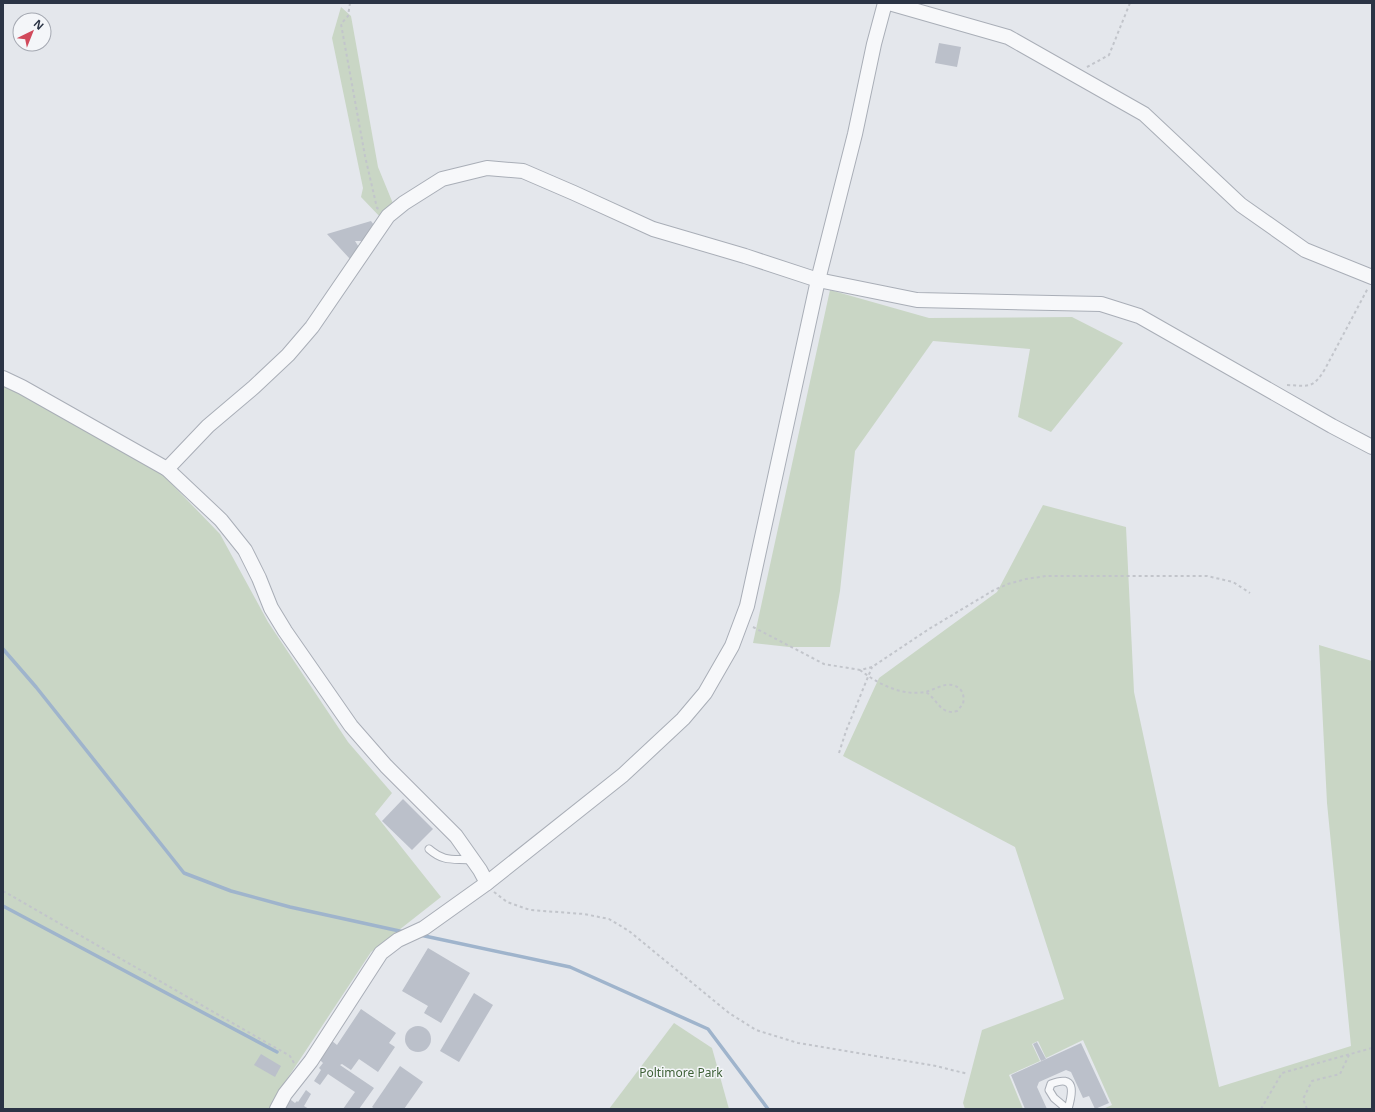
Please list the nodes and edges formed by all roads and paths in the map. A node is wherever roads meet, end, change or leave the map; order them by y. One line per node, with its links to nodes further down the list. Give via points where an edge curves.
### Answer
1 (350, 3): 6 (path, via 348,16 341,24 377,208)
2 (885, 3): 7 (street)
3 (889, 3): 5 (street, via 1008,37)
4 (1130, 3): 5 (path, via 1109,55)
5 (1074, 74): 8 (street, via 1144,114 1241,205 1305,250)
6 (388, 216): 7 (street, via 442,179 487,168 523,171 653,229); 12 (street, via 312,327 288,355 208,426)
7 (818, 280): 10 (street, via 917,300 1101,304 1139,316); 14 (street, via 747,606)
8 (1370, 282): 10 (path, via 1318,381 1310,386 1275,385)
9 (3, 378): 12 (street)
10 (1268, 390): 11 (street)
11 (1372, 447)
12 (167, 469): 21 (street, via 221,520 244,550 271,608 351,726 386,766 456,836)
13 (1250, 593): 15 (path, via 1233,582 1207,576 1046,576 1026,579 994,590)
14 (741, 620): 16 (path, via 824,664); 22 (street, via 732,646 705,693 683,719 623,775)
15 (872, 667): 16 (path); 17 (path)
16 (860, 670): 17 (path)
17 (868, 676): 18 (path, via 892,689); 19 (path)
18 (926, 692): 18 (path, via 953,685 963,694 963,704 957,711 947,712)
19 (840, 753)
20 (429, 849): 21 (lane, via 437,856 447,859)
21 (473, 860): 22 (street)
22 (487, 883): 26 (path, via 495,894 507,902 530,910 584,914 609,919 629,931 729,1013 756,1030 798,1043 936,1066); 27 (street, via 424,928 398,940 381,953)
23 (3, 891): 27 (path, via 290,1056)
24 (1372, 1048): 25 (path)
25 (1349, 1055): 29 (path, via 1282,1073); 30 (path, via 1340,1074 1312,1081 1303,1099)
26 (968, 1074)
27 (300, 1075): 28 (street)
28 (277, 1109)
29 (1261, 1109)
30 (1308, 1109)

